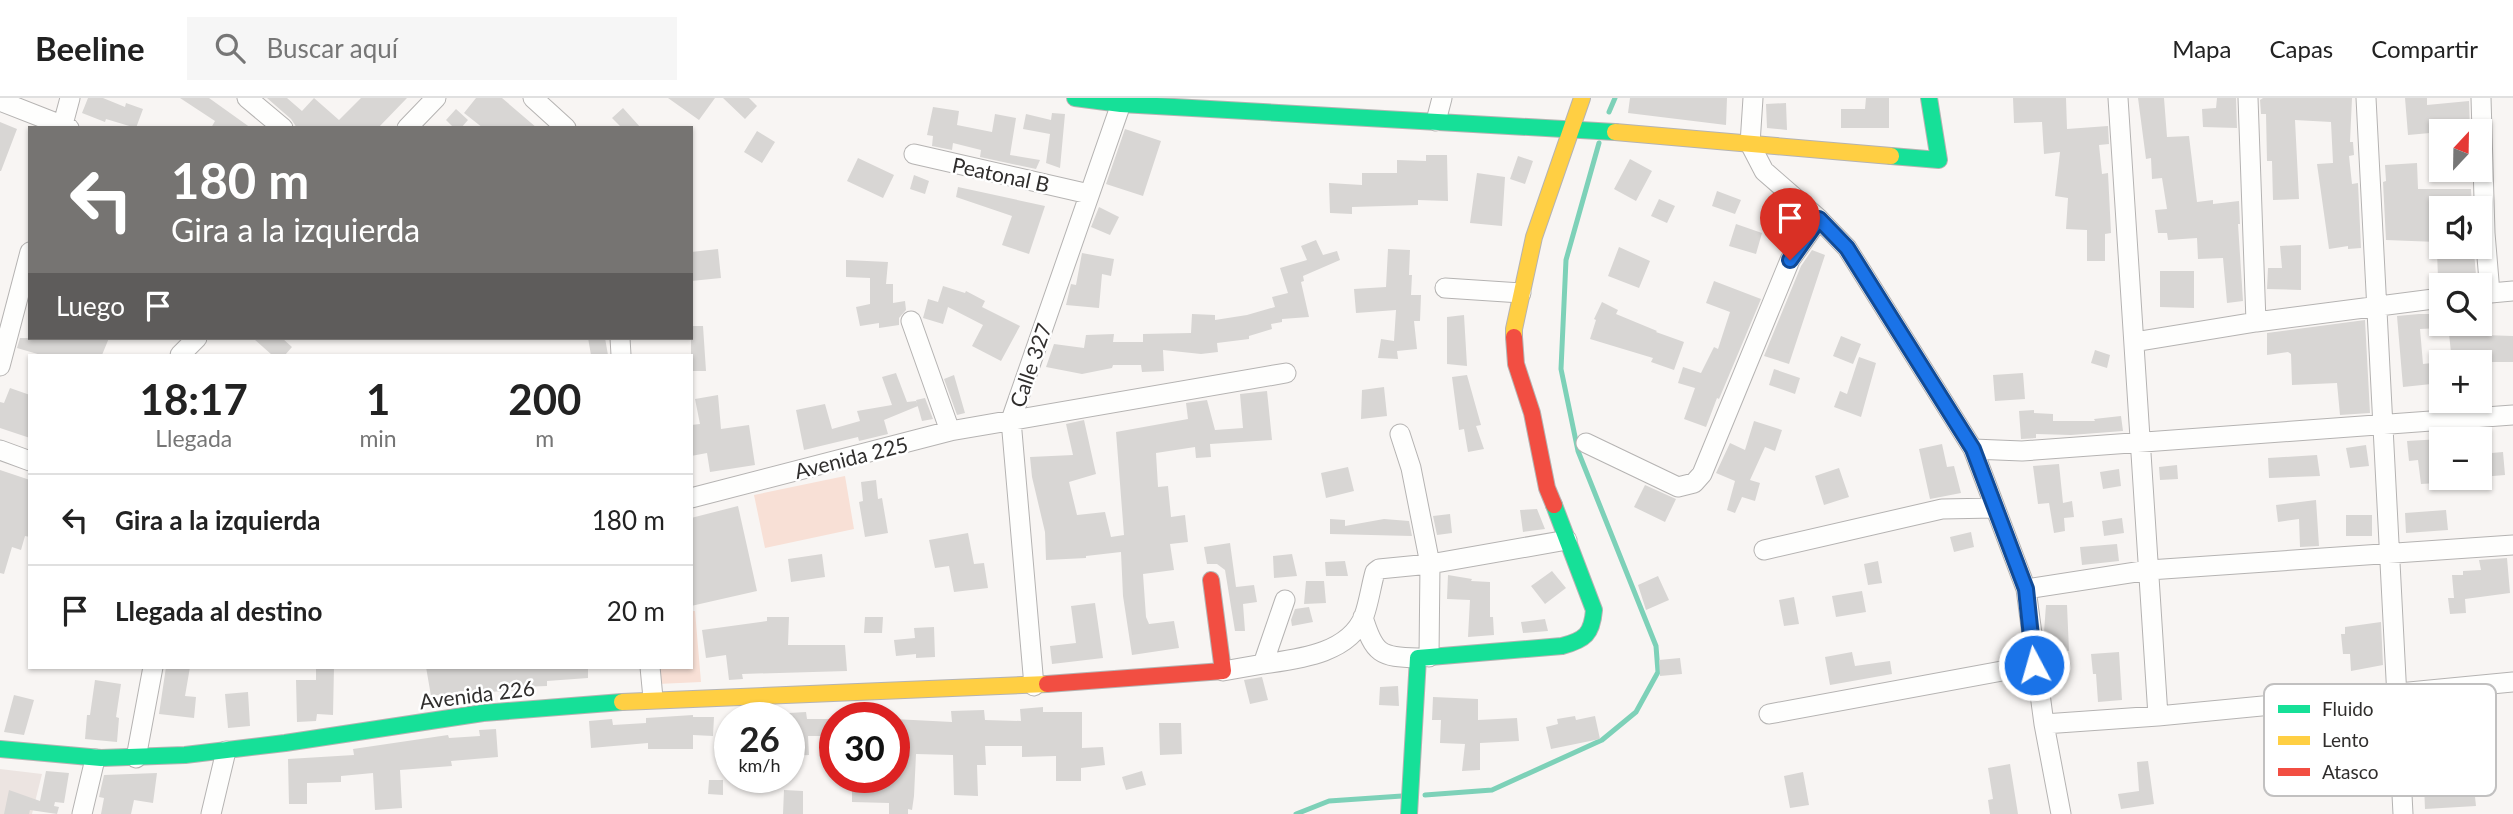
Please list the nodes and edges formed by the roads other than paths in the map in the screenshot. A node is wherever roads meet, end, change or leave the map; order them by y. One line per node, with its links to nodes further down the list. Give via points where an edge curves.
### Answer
1 (70, 98): 18 (street)
2 (247, 98): 19 (street)
3 (436, 98): 20 (street)
4 (533, 98): 21 (street)
5 (1075, 98): 15 (street)
6 (1442, 98): 16 (street)
7 (1582, 98): 22 (street)
8 (1753, 98): 23 (street)
9 (1929, 98): 23 (street, via 1939,160)
10 (2118, 98): 38 (street)
11 (2248, 98): 36 (street)
12 (2366, 98): 34 (street)
13 (2481, 98): 28 (street)
14 (0, 101): 17 (street)
15 (1122, 101): 16 (street); 25 (street, Calle 327)
16 (1436, 121): 22 (street)
17 (62, 126)
18 (65, 126)
19 (281, 126)
20 (409, 126)
21 (564, 126)
22 (1571, 128): 23 (street); 31 (street, via 1534,237)
23 (1750, 144): 26 (street, via 1764,171)
24 (914, 154): 25 (street, Peatonal B)
25 (1089, 194): 43 (street, Calle 327)
26 (1819, 219): 47 (street, via 1790,260 1702,474 1694,483 1678,487); 49 (street, via 1847,248)
27 (28, 260): 40 (street)
28 (2485, 273)
29 (1445, 288): 31 (street)
30 (2513, 291): 32 (street)
31 (1521, 293): 54 (street, via 1514,329 1516,364 1532,413 1547,488)
32 (2492, 293)
33 (2429, 299): 34 (street)
34 (2376, 305): 36 (street); 44 (street)
35 (911, 321): 45 (street)
36 (2256, 322): 38 (street)
37 (195, 340): 39 (street)
38 (2134, 342): 48 (street)
39 (181, 354)
40 (0, 366)
41 (1286, 373): 43 (street, Avenida 225)
42 (2513, 415): 44 (street)
43 (1011, 420): 45 (street, Avenida 225); 73 (street, Calle 327)
44 (2383, 425): 48 (street); 57 (street)
45 (950, 431): 52 (street, Avenida 225)
46 (1400, 434): 58 (street)
47 (1586, 443)
48 (2141, 443): 49 (street, via 2022,452); 59 (street)
49 (1973, 449): 53 (street)
50 (0, 450): 51 (street)
51 (28, 460)
52 (693, 497)
53 (1994, 508): 56 (street, via 1942,509); 61 (street)
54 (1567, 540): 58 (street); 64 (street, via 1594,610 1593,626 1580,641)
55 (2513, 545): 57 (street)
56 (1764, 550)
57 (2389, 553): 59 (street); 71 (street)
58 (1430, 564): 63 (street, via 1375,572); 64 (street)
59 (2149, 570): 61 (street); 77 (street)
60 (1211, 580): 69 (street)
61 (2026, 589): 66 (street)
62 (1285, 600): 65 (street)
63 (1363, 617): 64 (street, via 1377,651 1392,657); 65 (street, via 1342,642 1325,651)
64 (1423, 657): 86 (street)
65 (1263, 664): 69 (street)
66 (2034, 665): 76 (street); 78 (street)
67 (153, 669): 81 (street)
68 (650, 669): 74 (street)
69 (1223, 671): 73 (street, Avenida 226)
70 (2513, 681): 72 (street)
71 (2396, 684)
72 (2484, 684)
73 (1034, 686): 74 (street, Avenida 226)
74 (653, 698): 80 (street, Avenida 226, via 478,713)
75 (2264, 706): 77 (street)
76 (1769, 713)
77 (2158, 716): 78 (street)
78 (2044, 724): 87 (street)
79 (0, 749): 82 (street, Avenida 226)
80 (226, 751): 81 (street, Avenida 226); 85 (street)
81 (136, 758): 82 (street, Avenida 226)
82 (95, 759): 84 (street)
83 (2402, 796): 88 (street)
84 (82, 814)
85 (211, 814)
86 (1409, 814)
87 (2061, 814)
88 (2403, 814)

